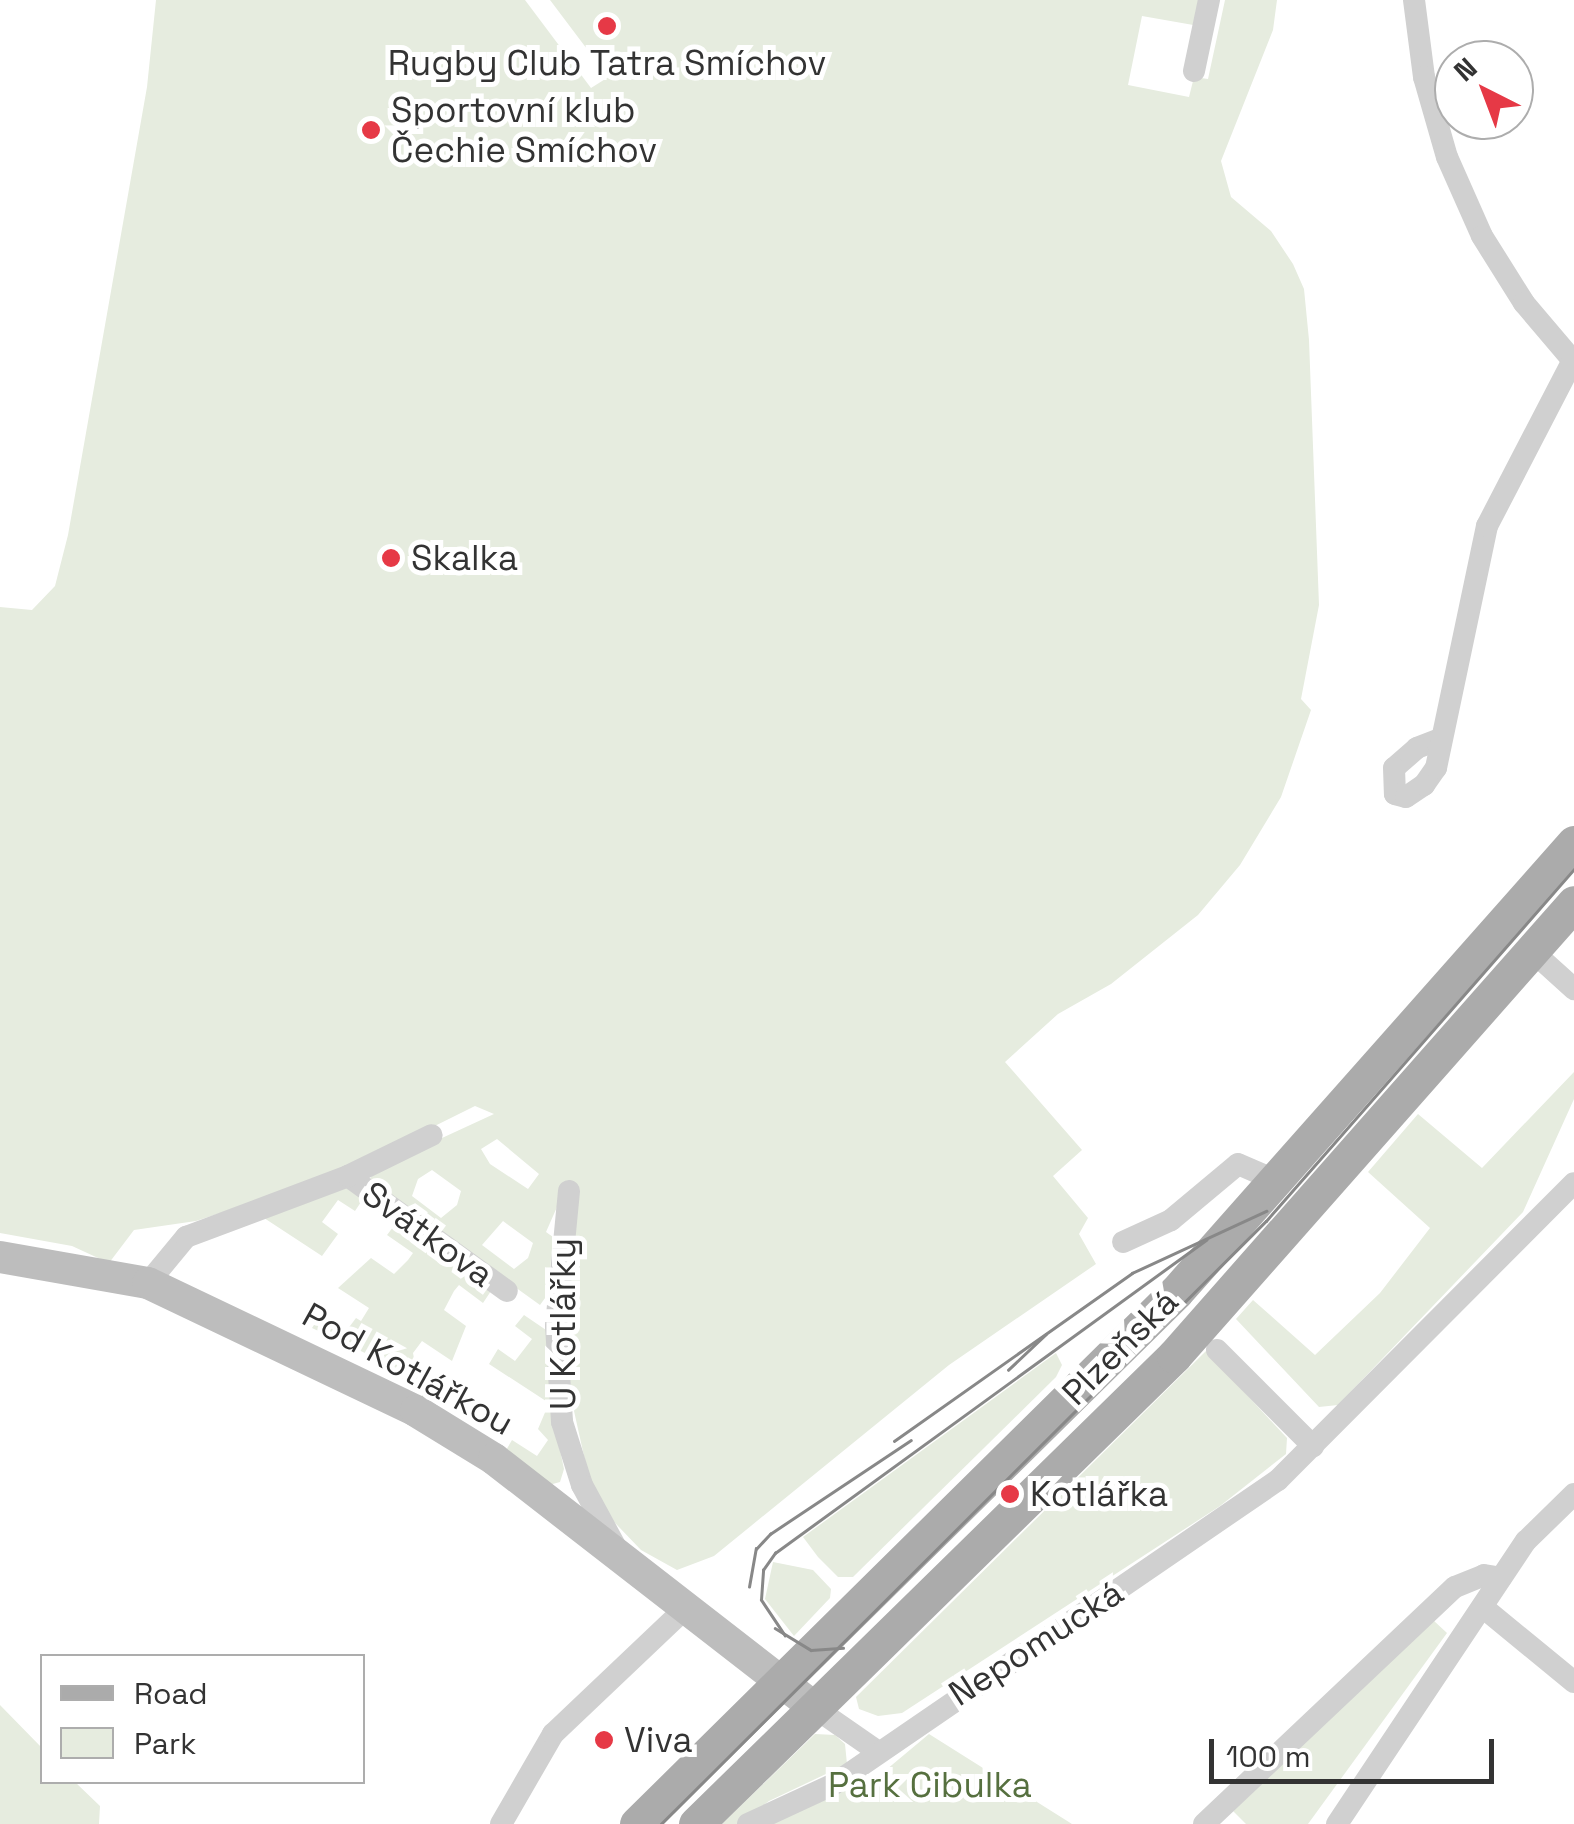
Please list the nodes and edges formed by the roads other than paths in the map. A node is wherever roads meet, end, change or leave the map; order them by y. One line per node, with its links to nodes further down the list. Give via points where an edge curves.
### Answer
1 (1210, 0): 3 (street)
2 (1414, 0): 4 (street, via 1424,77 1447,157 1508,278)
3 (1194, 71)
4 (1573, 362): 5 (street, via 1487,526)
5 (1440, 739)
6 (1574, 843): 12 (main road, Plzeňská)
7 (1574, 903): 8 (main road, Plzeňská)
8 (1532, 951): 9 (street); 28 (main road, Plzeňská, via 1174,1356)
9 (1574, 989)
10 (432, 1136): 11 (street)
11 (348, 1176): 17 (street, via 186,1237); 18 (street, Svátkova)
12 (1277, 1181): 15 (street, via 1238,1164 1171,1220); 27 (main road, Plzeňská, via 1176,1292)
13 (1574, 1184): 20 (street, Nepomucká)
14 (568, 1191): 22 (street, U Kotlářky, via 556,1326 562,1422 577,1474)
15 (1123, 1242)
16 (0, 1257): 17 (street, Pod Kotlářkou)
17 (148, 1282): 22 (street, Pod Kotlářkou, via 416,1411 494,1459)
18 (507, 1291)
19 (1217, 1350): 20 (street)
20 (1313, 1446): 29 (street, Nepomucká, via 1242,1509)
21 (1574, 1494): 23 (street)
22 (624, 1562): 24 (street, Pod Kotlářkou)
23 (1501, 1578): 25 (street); 35 (street, via 1484,1575 1455,1587)
24 (686, 1608): 27 (street, Pod Kotlářkou); 31 (street, via 554,1734)
25 (1484, 1609): 26 (street); 30 (street)
26 (1574, 1682)
27 (777, 1684): 28 (street, Pod Kotlářkou); 32 (main road, Plzeňská)
28 (816, 1708): 29 (street); 33 (main road, Plzeňská)
29 (877, 1751): 34 (street, Nepomucká, via 834,1784)
30 (1336, 1822)
31 (501, 1824)
32 (637, 1824)
33 (696, 1824)
34 (748, 1824)
35 (1204, 1824)

